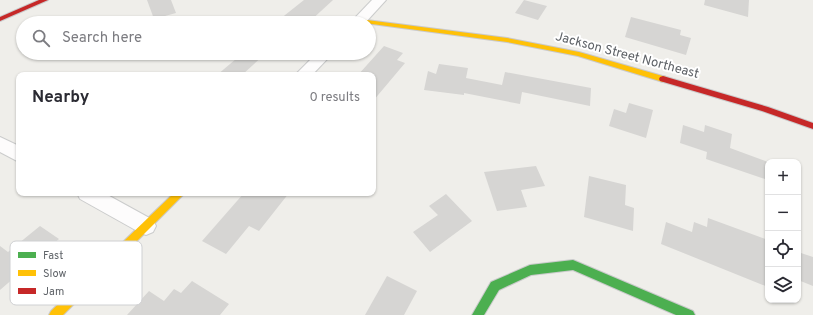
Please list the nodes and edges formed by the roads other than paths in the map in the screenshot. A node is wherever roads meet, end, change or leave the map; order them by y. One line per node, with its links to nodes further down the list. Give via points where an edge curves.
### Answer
1 (45, 0): 4 (street)
2 (379, 0): 3 (street)
3 (364, 16)
4 (0, 19)
5 (376, 24): 8 (street, Jackson Street Northeast, via 507,40 579,54 765,109)
6 (319, 60): 7 (street)
7 (306, 72)
8 (813, 126)
9 (0, 144): 10 (street)
10 (16, 152)
11 (92, 196): 13 (street)
12 (177, 196): 13 (street)
13 (146, 226): 14 (street)
14 (131, 241)
15 (65, 305): 16 (street)
16 (55, 315)
17 (478, 315): 18 (street, via 495,286 530,270 573,265)
18 (689, 315)

